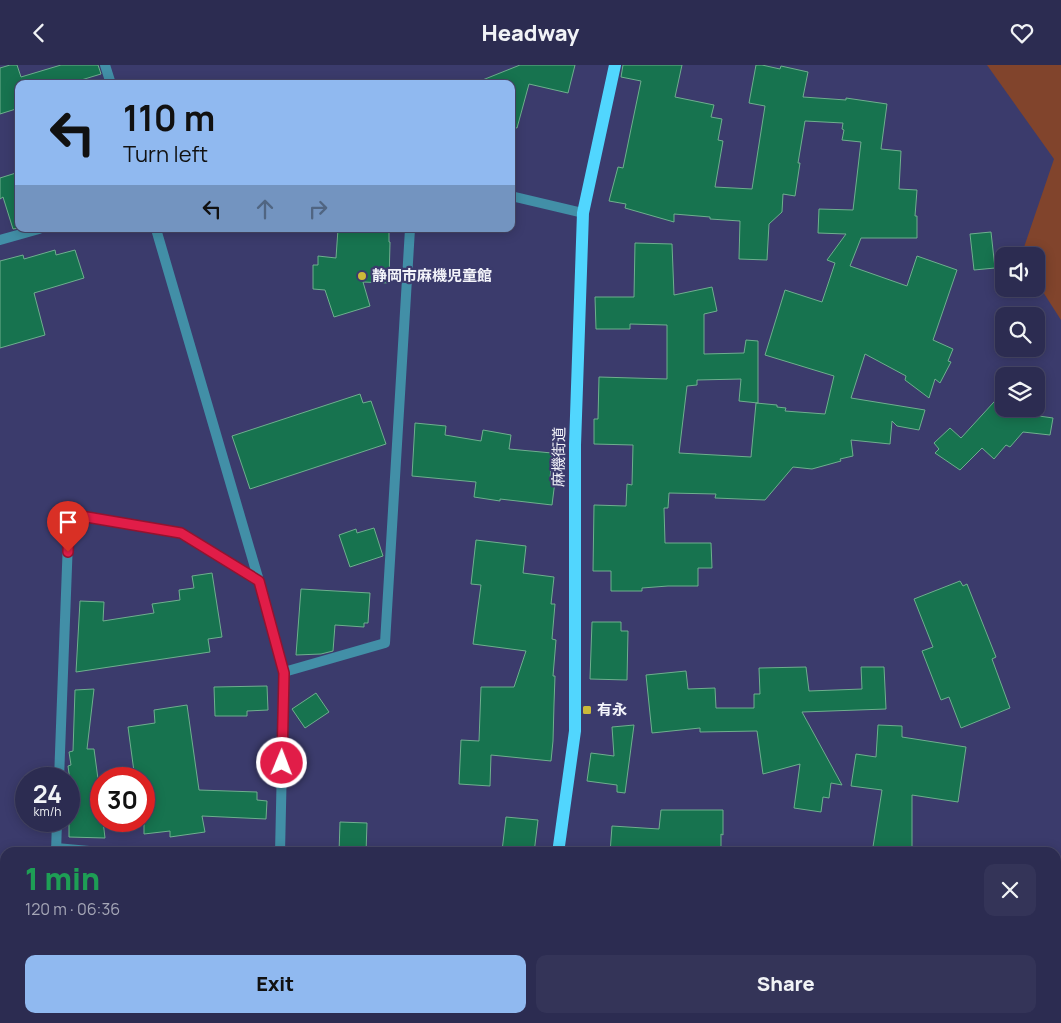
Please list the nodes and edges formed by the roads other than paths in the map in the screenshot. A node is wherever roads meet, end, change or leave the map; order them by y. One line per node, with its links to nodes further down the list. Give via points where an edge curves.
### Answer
1 (105, 65): 3 (street)
2 (615, 65): 5 (main road, 麻機街道)
3 (110, 80)
4 (515, 197): 5 (street)
5 (583, 213): 16 (main road, 麻機街道, via 575,445 575,731)
6 (29, 232): 9 (street)
7 (157, 232): 10 (street)
8 (410, 232): 11 (street, via 385,643)
9 (0, 240)
10 (259, 581): 11 (street); 12 (street, via 181,533 69,514)
11 (284, 673): 15 (street)
12 (59, 767)
13 (57, 832): 14 (street)
14 (56, 847)
15 (280, 847)
16 (559, 847)

